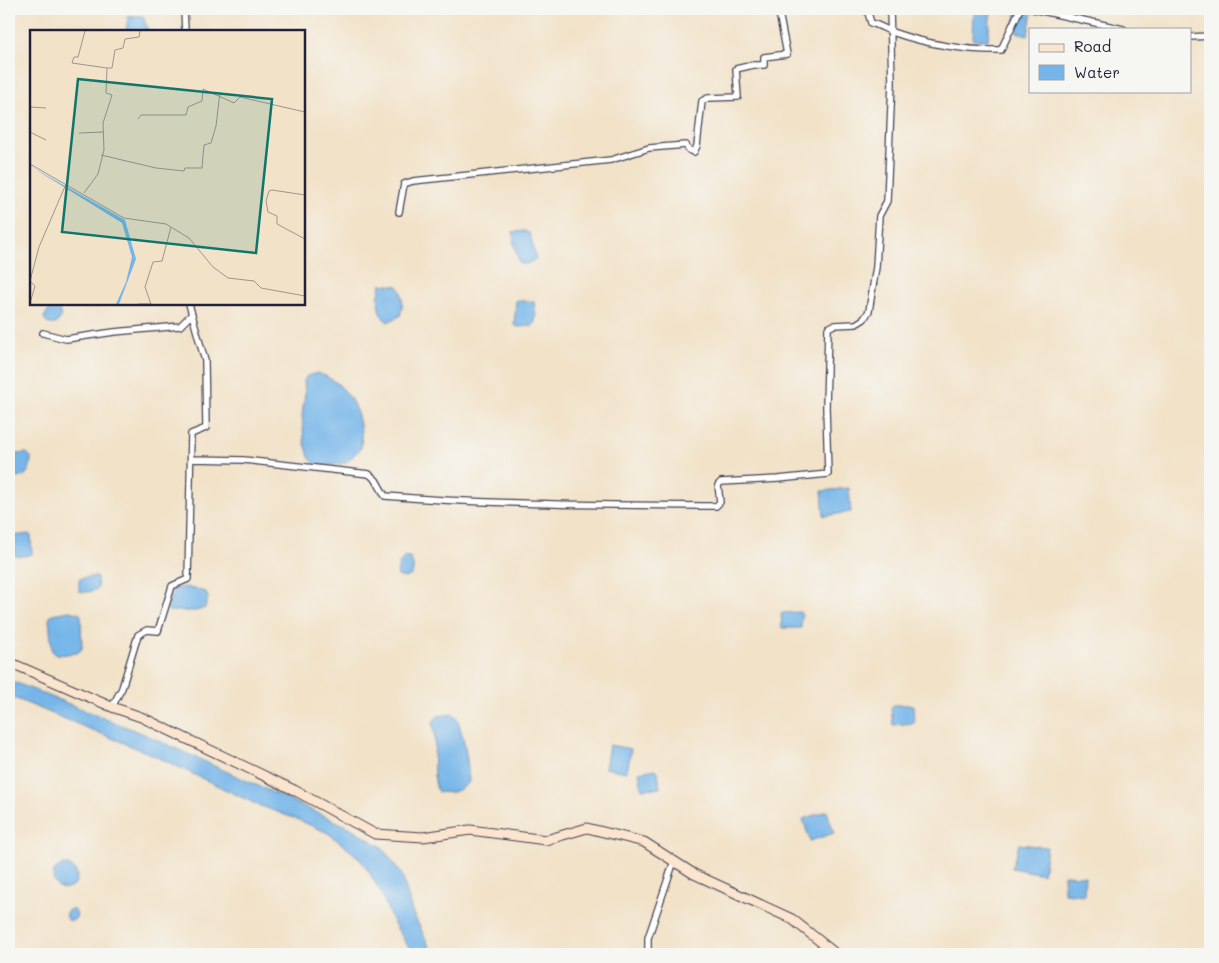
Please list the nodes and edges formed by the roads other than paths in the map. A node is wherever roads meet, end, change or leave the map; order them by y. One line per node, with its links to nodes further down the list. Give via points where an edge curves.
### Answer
1 (184, 9): 8 (street)
2 (781, 9): 12 (street, via 786,54 764,57 764,65 736,69 738,97 702,101 694,152 686,145 670,145 611,160 413,181 404,184)
3 (867, 9): 9 (street, via 871,22)
4 (890, 9): 9 (street)
5 (1020, 9): 9 (street, via 1001,50 933,43)
6 (1033, 9): 7 (street)
7 (1118, 28)
8 (185, 30)
9 (891, 31): 16 (street, via 887,201 878,220 876,267 869,311 856,324 828,328 828,474 721,482 718,485 720,502 716,506 550,504 385,496 376,480 368,474 244,460)
10 (1210, 36): 11 (street)
11 (1192, 37)
12 (399, 212)
13 (189, 305): 14 (street)
14 (191, 315): 15 (street, via 180,326 164,328 66,339); 16 (street, via 205,361 206,428 191,434)
15 (43, 333)
16 (191, 459): 18 (street, via 188,578 172,586 158,631 147,630 138,635 122,688)
17 (9, 662): 18 (main road)
18 (112, 707): 19 (main road, via 141,717 294,790 376,834 423,837 470,830 546,840 587,828 644,842)
19 (674, 861): 20 (street, via 648,938); 21 (main road, via 694,874 792,919)
20 (648, 954)
21 (836, 954)

